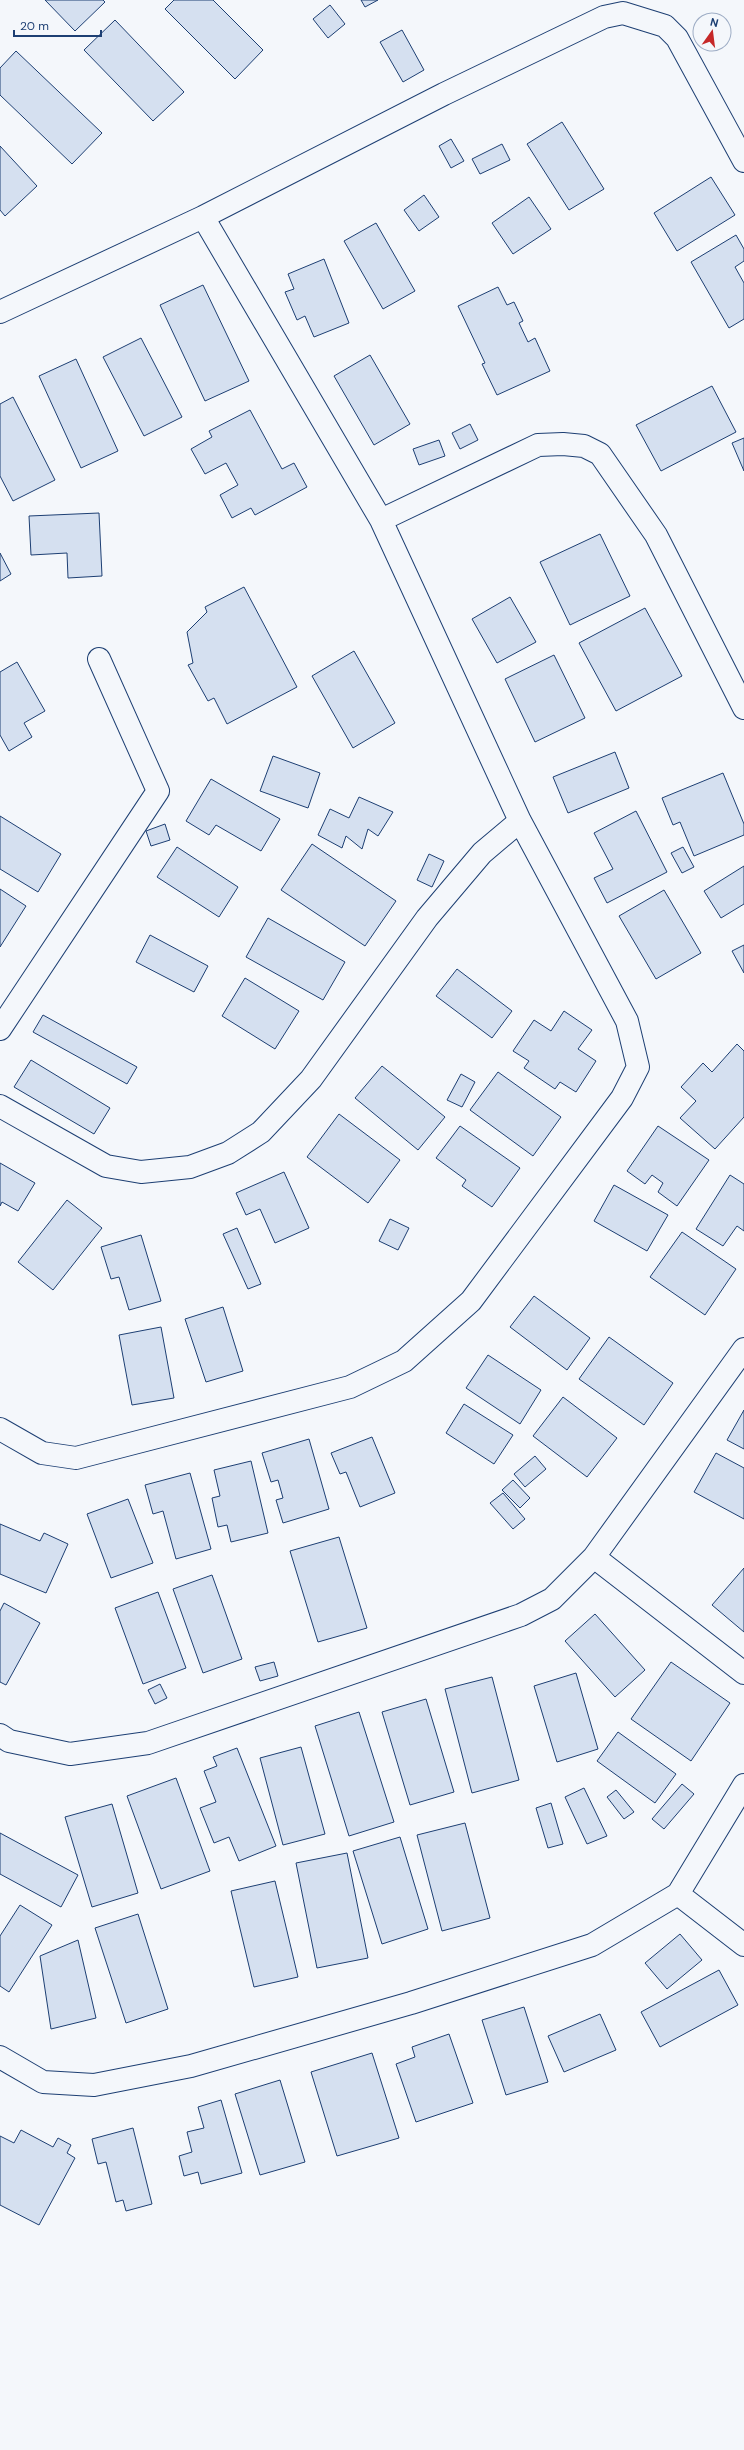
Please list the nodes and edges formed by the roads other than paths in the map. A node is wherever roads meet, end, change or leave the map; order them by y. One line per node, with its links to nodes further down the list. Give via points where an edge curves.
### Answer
1 (744, 161): 2 (street, via 677,38 665,26 623,13 604,17 444,94)
2 (203, 217): 3 (street); 4 (street)
3 (0, 312)
4 (381, 520): 6 (street, via 538,445 584,446 600,454 656,535); 7 (street)
5 (99, 659): 8 (street, via 158,792)
6 (744, 708)
7 (520, 820): 9 (street, via 482,853 427,918 312,1079 261,1132 228,1153 190,1167 141,1172 106,1166); 11 (street, via 627,1021 638,1067 622,1098 471,1301 404,1361 350,1386 76,1458 42,1453)
8 (0, 1029)
9 (0, 1106)
10 (744, 1349): 12 (street)
11 (0, 1429)
12 (594, 1557): 13 (street); 14 (street, via 552,1599 521,1615 148,1743 70,1754 9,1741)
13 (744, 1673)
14 (0, 1735)
15 (744, 1785): 16 (street)
16 (678, 1894): 17 (street); 18 (street, via 592,1945 411,2003 191,2066 94,2086 43,2082)
17 (744, 1945)
18 (0, 2057)

